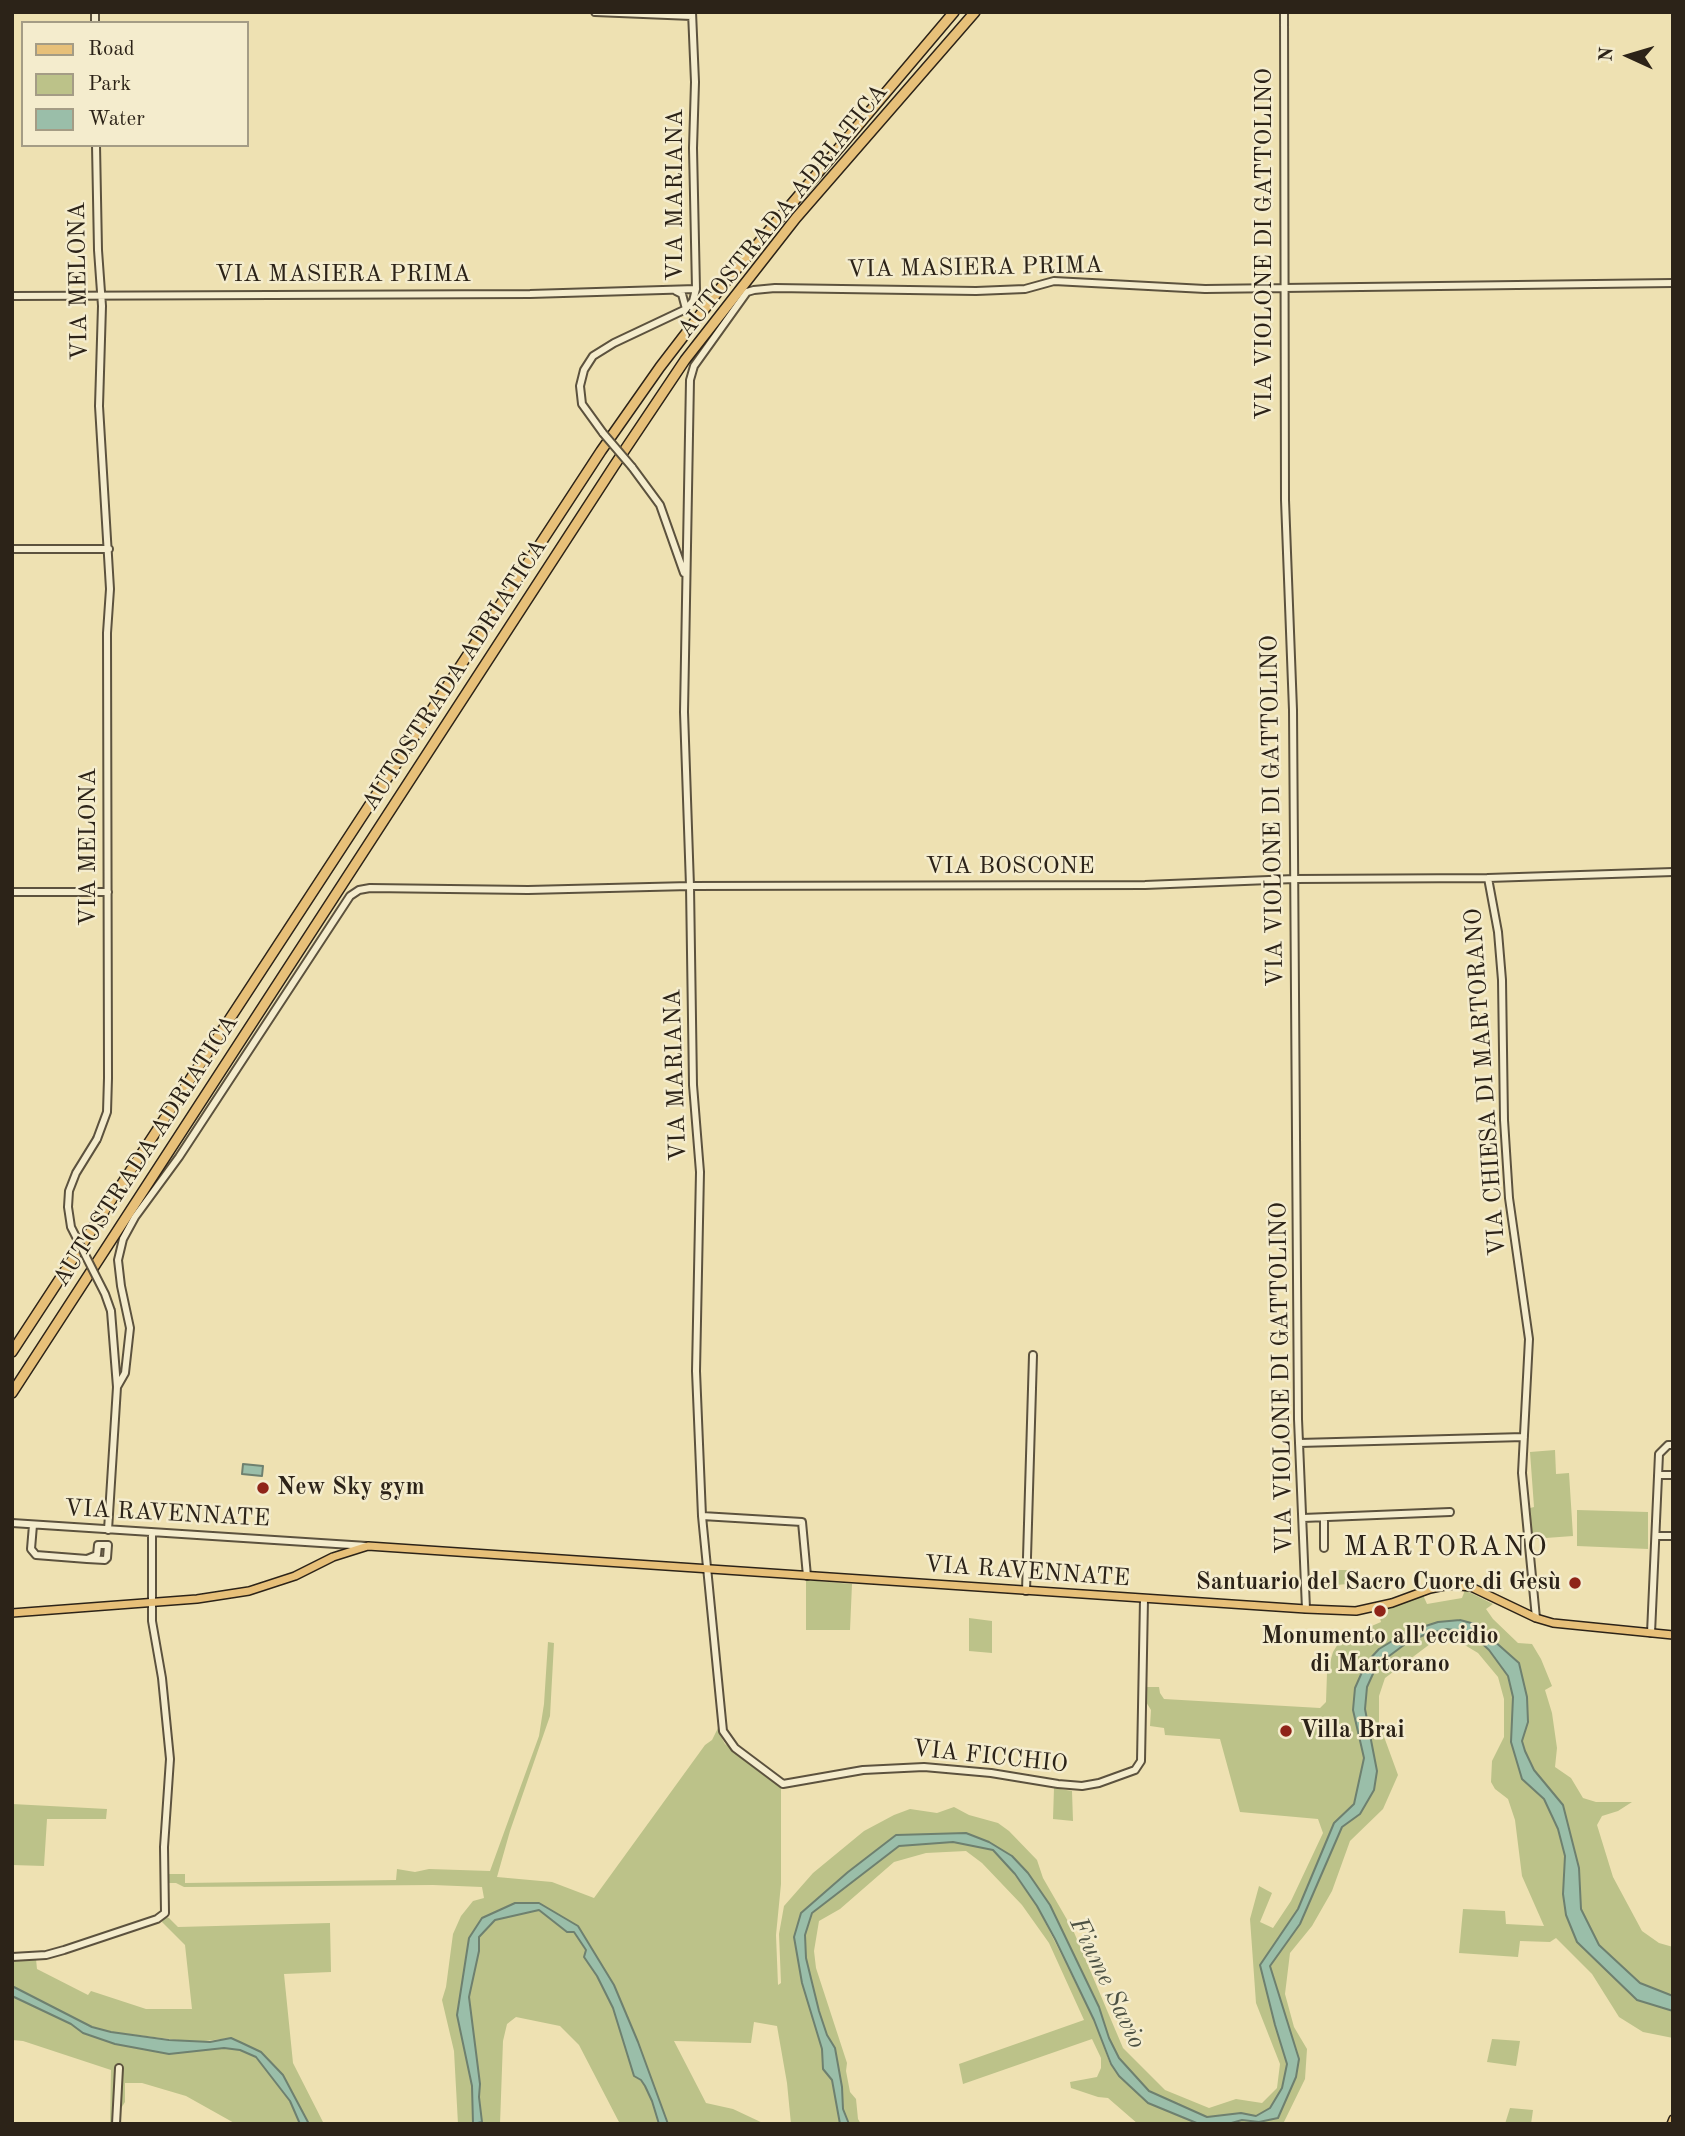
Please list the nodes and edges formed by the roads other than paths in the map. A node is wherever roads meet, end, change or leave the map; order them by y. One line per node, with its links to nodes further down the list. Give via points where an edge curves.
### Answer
1 (595, 12): 5 (street)
2 (954, 12): 24 (highway, AUTOSTRADA ADRIATICA, via 723,285 608,440)
3 (975, 12): 27 (highway, AUTOSTRADA ADRIATICA, via 796,218 685,360)
4 (1284, 12): 8 (street, VIA VIOLONE DI GATTOLINO)
5 (692, 14): 9 (street, VIA MARIANA)
6 (96, 147): 11 (street, VIA MELONA)
7 (1673, 283): 8 (street, VIA MASIERA PRIMA)
8 (1284, 288): 14 (street, VIA MASIERA PRIMA, via 1055,281 1025,289 976,291 754,290 747,292); 20 (street, VIA VIOLONE DI GATTOLINO)
9 (696, 289): 10 (street, VIA MASIERA PRIMA); 13 (street, VIA MARIANA)
10 (674, 290): 11 (street, VIA MASIERA PRIMA); 13 (street, via 682,294)
11 (100, 294): 12 (street, VIA MASIERA PRIMA); 16 (street, VIA MELONA, via 99,406)
12 (12, 296)
13 (686, 309): 17 (street, VIA MARIANA, bridge, via 593,356 580,386 582,404 660,505)
14 (694, 366): 17 (street, VIA MARIANA)
15 (12, 550): 16 (street)
16 (109, 550): 23 (street, VIA MELONA)
17 (686, 578): 21 (street, VIA MARIANA, via 684,712)
18 (1673, 872): 19 (street, VIA BOSCONE)
19 (1488, 877): 20 (street, VIA BOSCONE); 28 (street, VIA CHIESA DI MARTORANO, via 1502,980 1509,1198 1529,1339)
20 (1294, 879): 21 (street, VIA BOSCONE, via 1050,887); 29 (street, VIA VIOLONE DI GATTOLINO)
21 (690, 886): 26 (street, VIA BOSCONE, via 370,888 350,896 123,1239 118,1260 130,1328 125,1373); 34 (street, VIA MARIANA, via 693,1085 700,1172 696,1371)
22 (12, 892): 23 (street)
23 (108, 892): 26 (street, VIA MELONA, bridge, via 107,1112 76,1173 68,1207 72,1227 111,1311)
24 (12, 1352)
25 (1033, 1355): 50 (street)
26 (117, 1388): 39 (street, VIA MELONA)
27 (12, 1392)
28 (1524, 1437): 29 (street); 55 (street, VIA CHIESA DI MARTORANO, via 1522,1473)
29 (1299, 1443): 35 (street, VIA VIOLONE DI GATTOLINO)
30 (1673, 1445): 31 (street, via 1659,1454)
31 (1658, 1475): 32 (street); 41 (street)
32 (1673, 1475)
33 (1450, 1512): 36 (street)
34 (702, 1516): 48 (street, VIA MARIANA); 49 (street, via 802,1522)
35 (1303, 1518): 36 (street); 53 (street, VIA VIOLONE DI GATTOLINO)
36 (1324, 1518): 45 (street)
37 (12, 1523): 38 (street, VIA RAVENNATE)
38 (33, 1525): 39 (street, VIA RAVENNATE); 47 (street, via 36,1555)
39 (108, 1530): 40 (street, VIA RAVENNATE)
40 (152, 1533): 43 (street, VIA RAVENNATE); 52 (street)
41 (1656, 1536): 42 (street); 56 (street)
42 (1673, 1536)
43 (318, 1542): 44 (street, VIA RAVENNATE); 46 (street)
44 (368, 1546): 46 (main road, VIA RAVENNATE); 48 (main road, VIA RAVENNATE)
45 (1324, 1548)
46 (333, 1558): 52 (main road, VIA RAVENNATE, via 249,1591)
47 (87, 1559)
48 (706, 1570): 49 (main road, VIA RAVENNATE); 51 (street, VIA FICCHIO, via 723,1731 735,1748 783,1784 863,1770 924,1767 1082,1786 1135,1770 1143,1750)
49 (807, 1576): 50 (main road, VIA RAVENNATE)
50 (1027, 1591): 51 (main road, VIA RAVENNATE)
51 (1144, 1599): 53 (main road, VIA RAVENNATE)
52 (151, 1601): 54 (main road, VIA RAVENNATE); 58 (street, via 170,1759 163,1847 165,1913 55,1953)
53 (1306, 1609): 55 (main road, VIA RAVENNATE, via 1356,1611 1449,1585 1471,1587)
54 (12, 1613)
55 (1536, 1618): 56 (main road, VIA RAVENNATE, via 1578,1628)
56 (1651, 1633): 57 (main road, VIA RAVENNATE)
57 (1673, 1635)
58 (12, 1957)
59 (119, 2068): 61 (street)
60 (1673, 2119): 62 (main road)
61 (116, 2124)
62 (1671, 2124)

